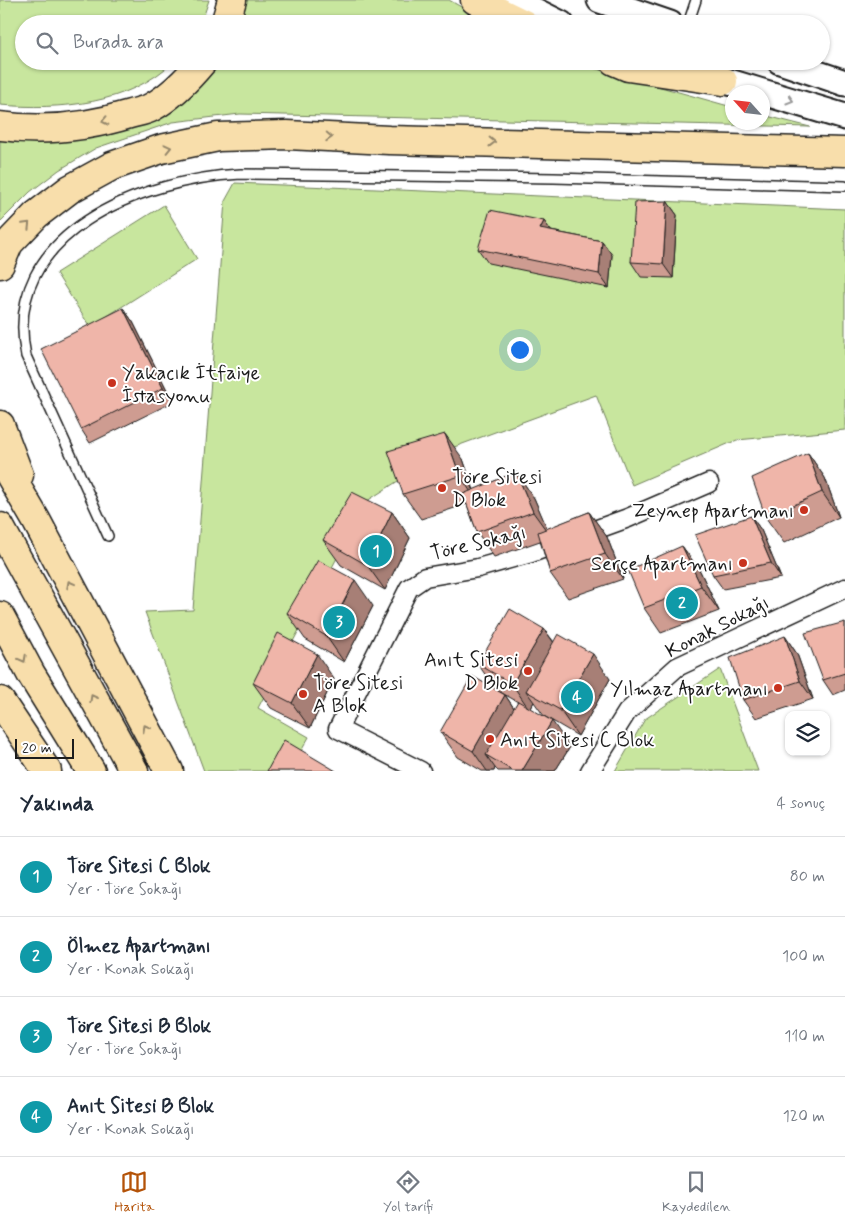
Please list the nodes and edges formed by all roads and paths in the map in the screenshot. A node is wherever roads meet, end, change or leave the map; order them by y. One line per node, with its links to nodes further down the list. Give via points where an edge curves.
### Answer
1 (232, 0): 6 (highway)
2 (475, 0): 7 (highway)
3 (513, 0): 8 (main road)
4 (600, 0): 9 (main road)
5 (696, 0): 10 (lane)
6 (228, 15)
7 (506, 15)
8 (543, 15)
9 (644, 15)
10 (691, 15)
11 (196, 70): 18 (highway, one-way to 18, via 184,84 151,108 107,121 59,129)
12 (650, 70): 15 (highway)
13 (690, 70): 15 (main road)
14 (807, 70): 16 (main road)
15 (723, 80): 17 (main road, one-way to 17)
16 (845, 83)
17 (845, 117)
18 (0, 126)
19 (845, 152): 21 (highway, one-way to 19, via 9,243 36,215 70,189 112,166 161,149 218,136 286,135)
20 (845, 186): 27 (lane, via 241,174 164,185 110,207 60,240 49,253 31,283 22,328 26,356)
21 (0, 264)
22 (0, 425): 25 (highway)
23 (0, 458): 25 (highway)
24 (709, 483): 35 (street, Töre Sokağı, via 628,518 531,553 478,568 425,577 409,588 338,729)
25 (36, 520): 34 (highway, one-way to 25)
26 (0, 528): 33 (highway, one-way to 26)
27 (108, 536)
28 (845, 588): 36 (street, Konak Sokağı, via 677,666 627,712)
29 (0, 616): 32 (highway, one-way to 32)
30 (0, 700): 31 (highway)
31 (47, 771)
32 (90, 771)
33 (134, 771)
34 (168, 771)
35 (420, 771)
36 (590, 771)

